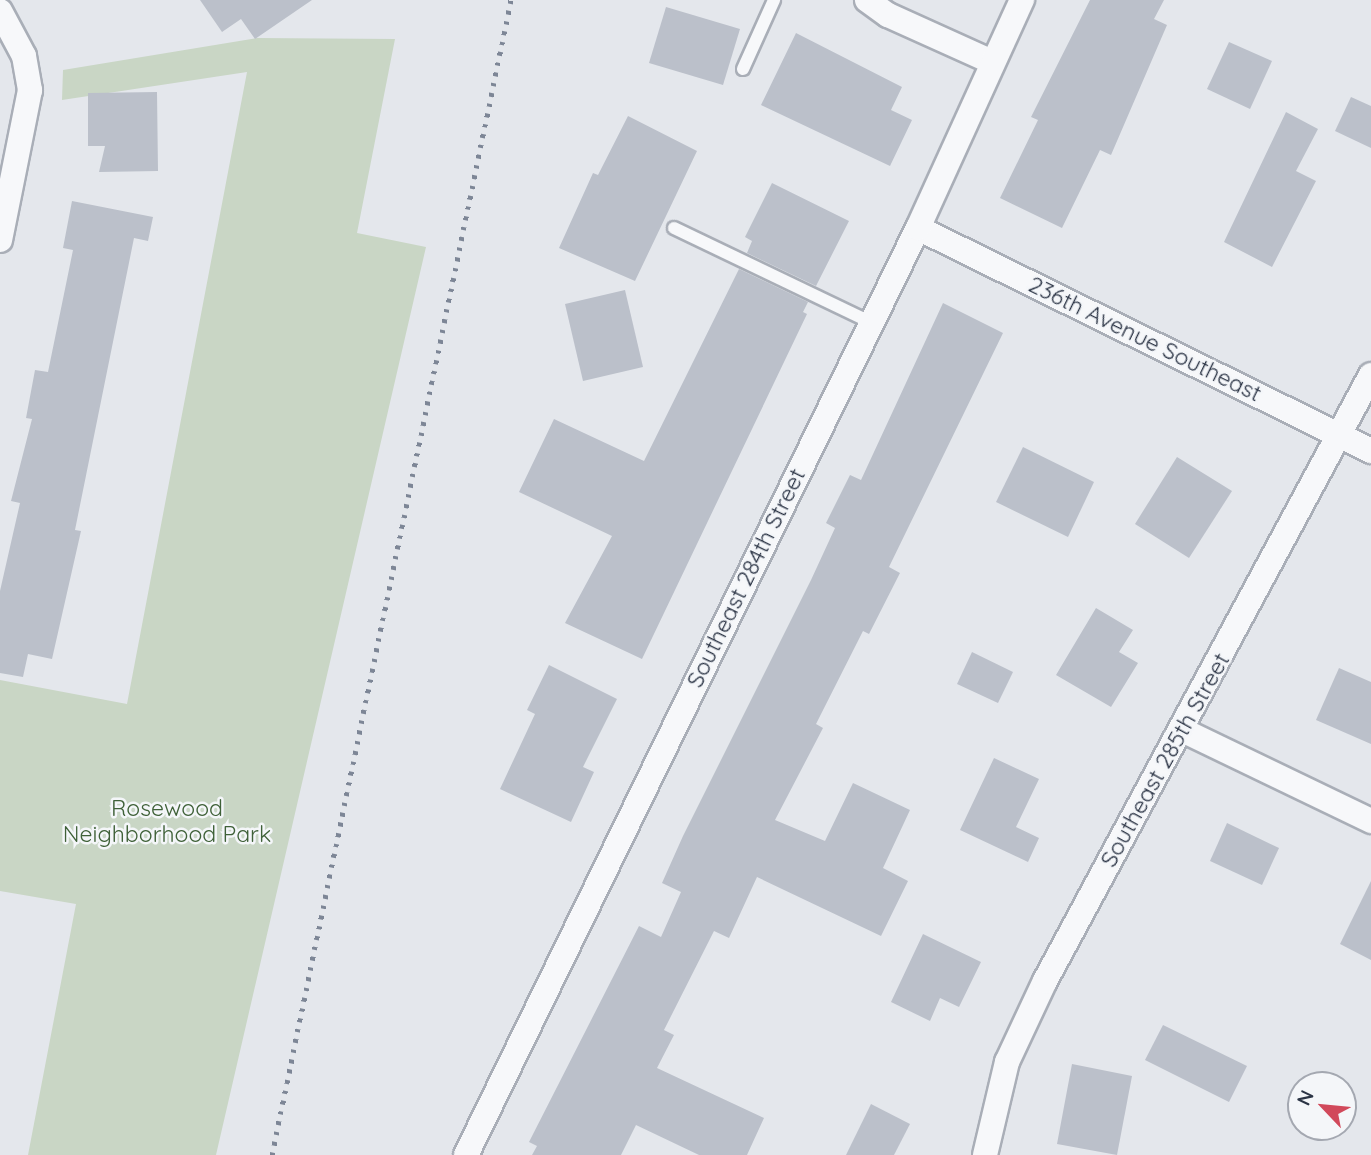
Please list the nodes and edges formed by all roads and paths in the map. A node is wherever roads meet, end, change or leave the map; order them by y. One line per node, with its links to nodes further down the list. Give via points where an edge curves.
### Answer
1 (774, 0): 6 (lane)
2 (867, 0): 5 (street, via 888,15)
3 (1021, 0): 5 (street, Southeast 284th Street)
4 (0, 11): 9 (street, via 24,56 30,90)
5 (992, 62): 8 (street, Southeast 284th Street)
6 (743, 69)
7 (674, 228): 10 (lane)
8 (918, 228): 10 (street, Southeast 284th Street); 12 (street, 236th Avenue Southeast)
9 (0, 240)
10 (870, 322): 16 (street, Southeast 284th Street)
11 (1371, 375): 12 (street, Southeast 285th Street)
12 (1342, 436): 13 (street, 236th Avenue Southeast); 14 (street, Southeast 285th Street)
13 (1371, 450)
14 (1182, 730): 15 (street); 17 (street, Southeast 285th Street, via 1045,981 1007,1062)
15 (1371, 821)
16 (466, 1155)
17 (985, 1155)

